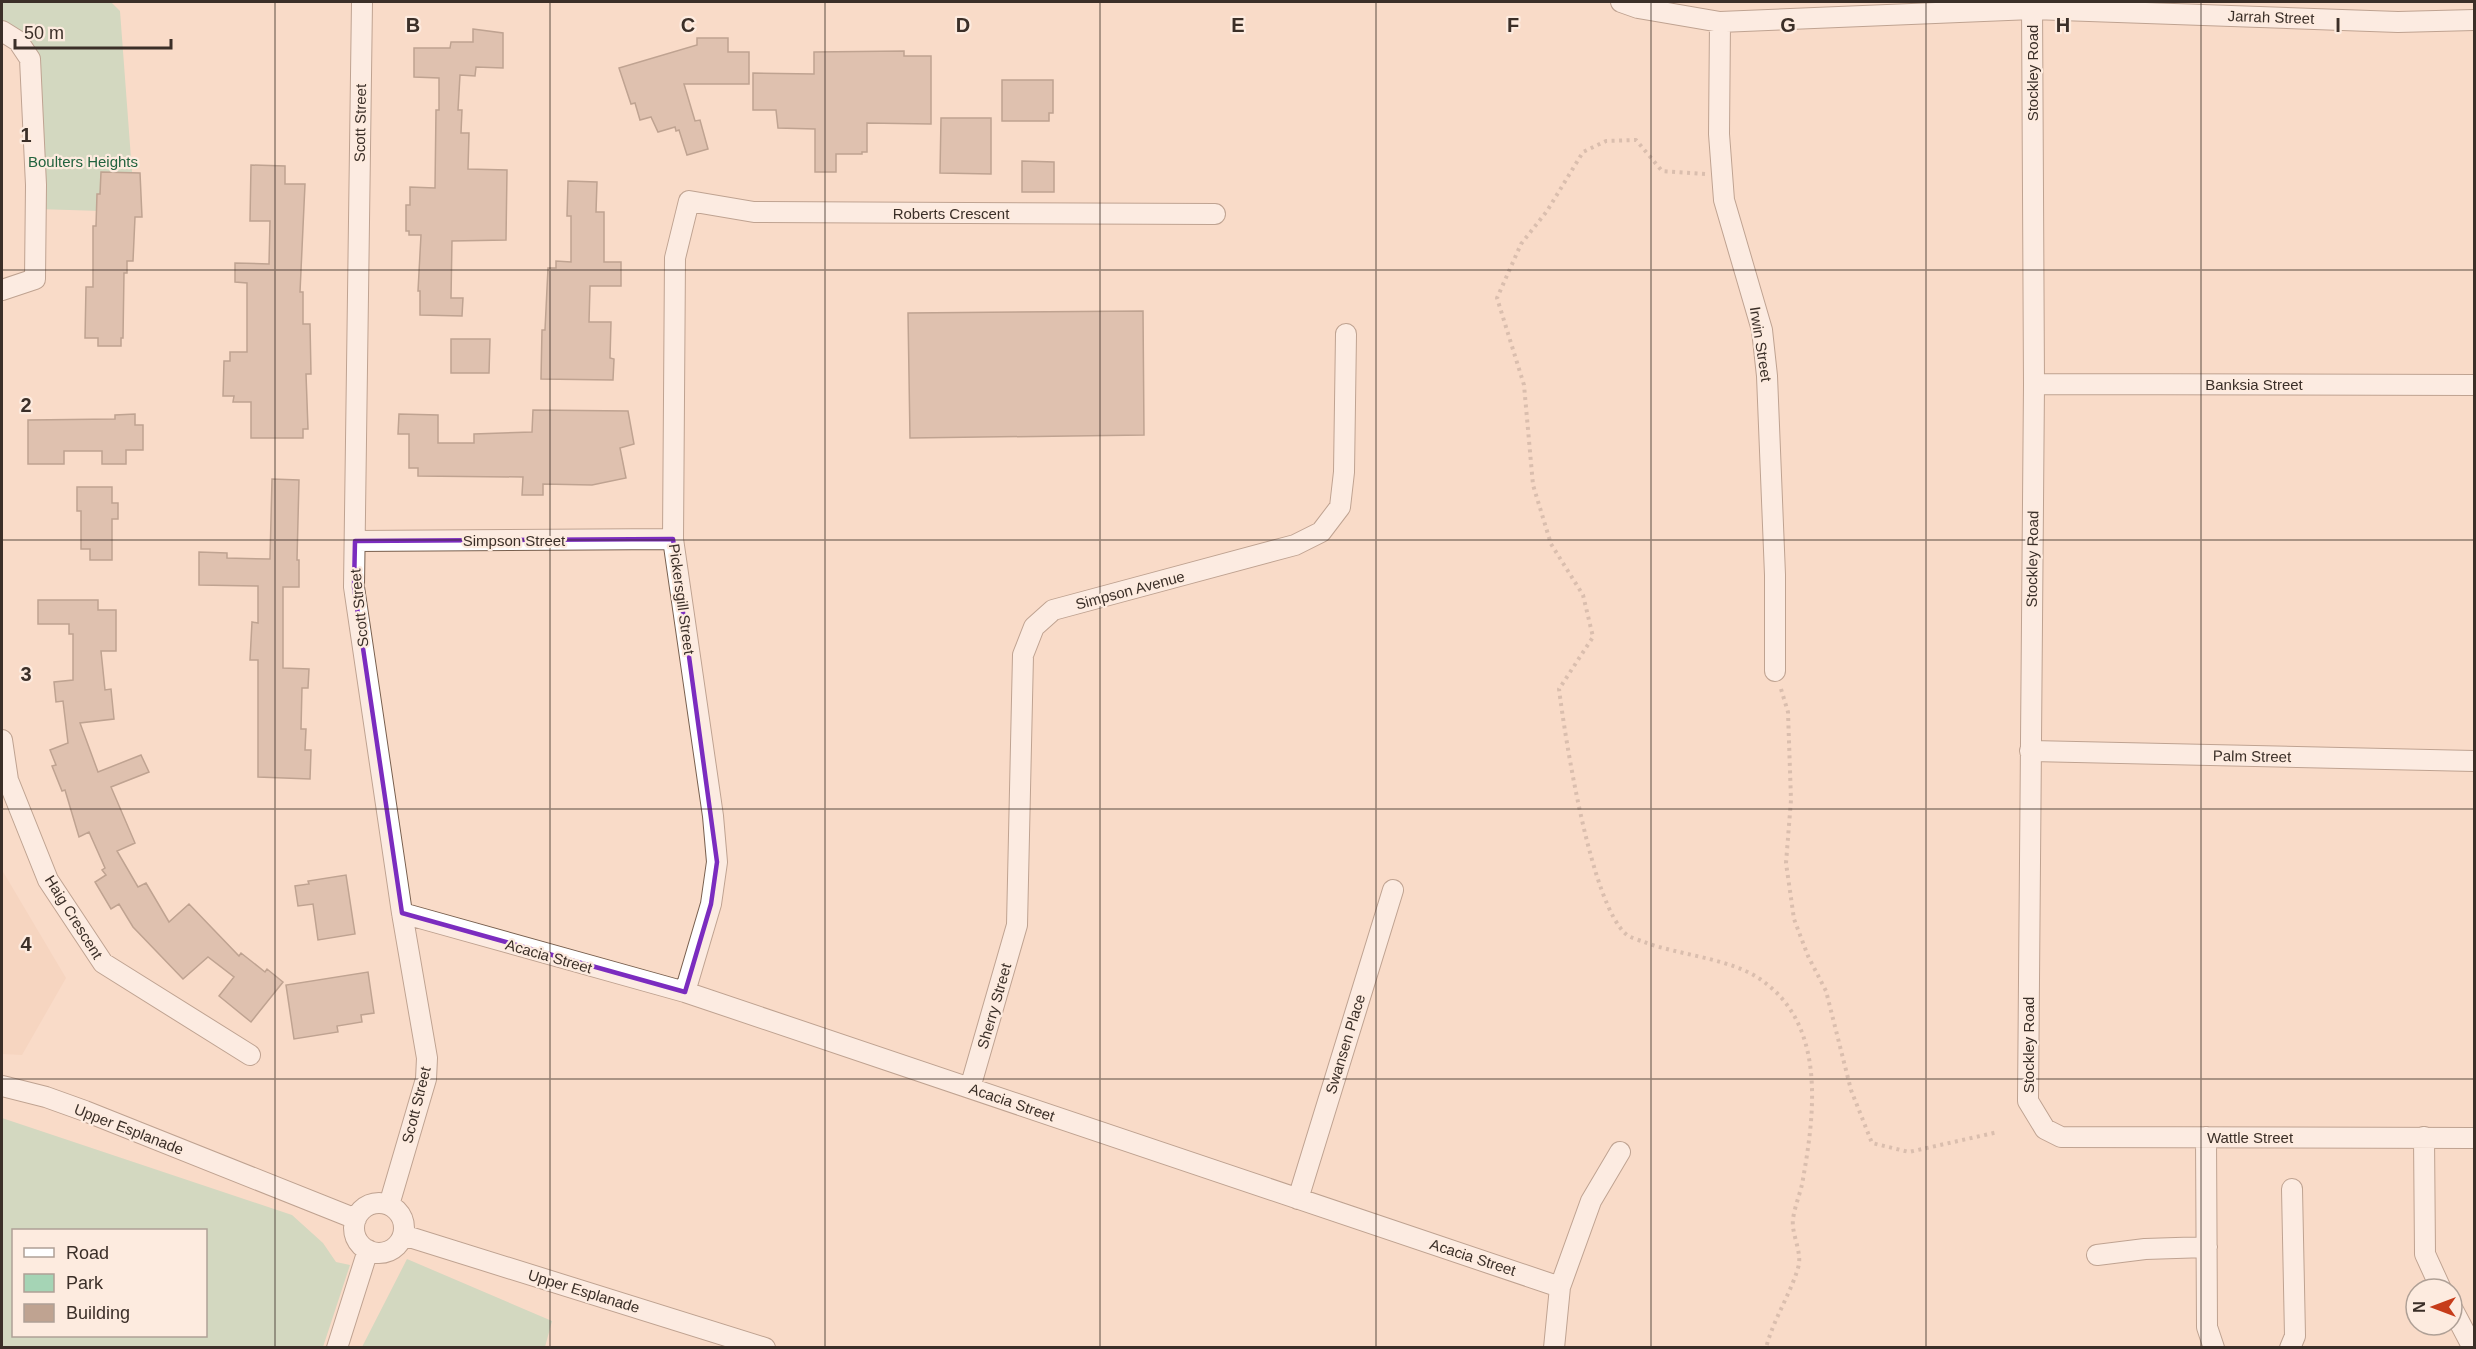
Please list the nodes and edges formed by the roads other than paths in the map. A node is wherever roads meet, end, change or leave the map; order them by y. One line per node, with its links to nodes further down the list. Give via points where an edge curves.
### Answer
1 (362, 2): 14 (street, Scott Street)
2 (1621, 2): 5 (street, Jarrah Street)
3 (2032, 5): 4 (street, Jarrah Street, via 2398,21); 5 (street, Jarrah Street); 11 (street, Stockley Road)
4 (2475, 20)
5 (1720, 22): 15 (street, Irwin Street, via 1719,134 1724,200 1762,330 1767,376)
6 (2, 31): 9 (street, via 18,41 30,59 36,184 35,279)
7 (689, 201): 8 (street, Roberts Crescent, via 754,212); 13 (street, Pickersgill Street, via 675,258)
8 (1215, 214)
9 (2, 290)
10 (1346, 334): 21 (street, Simpson Avenue, via 1340,507 1321,532 1295,545 1053,610 1034,627 1023,655)
11 (2034, 384): 12 (street, Banksia Street); 17 (street, Stockley Road)
12 (2475, 385)
13 (673, 539): 14 (street, Simpson Street); 22 (street, Pickersgill Street, via 717,862 711,904)
14 (355, 541): 20 (street, Scott Street, via 354,587)
15 (1775, 671)
16 (2, 740): 23 (street, Haig Crescent, via 8,780 48,880 103,963)
17 (2030, 751): 18 (street, Palm Street); 26 (street, Stockley Road, via 2027,1078 2028,1101)
18 (2475, 761)
19 (1394, 890): 32 (street, Swansen Place)
20 (402, 913): 22 (street, Acacia Street); 33 (street, Scott Street, via 427,1058 426,1079)
21 (1017, 925): 25 (street, Sherry Street)
22 (685, 992): 25 (street, Acacia Street)
23 (250, 1055)
24 (2, 1086): 34 (street, Upper Esplanade, via 85,1111)
25 (970, 1088): 32 (street, Acacia Street)
26 (2034, 1115): 27 (street, Wattle Street, via 2044,1129 2061,1137)
27 (2206, 1137): 28 (street, Wattle Street); 36 (street)
28 (2424, 1137): 29 (street, Wattle Street); 39 (street, via 2425,1254)
29 (2475, 1138)
30 (1620, 1152): 40 (street, via 1591,1201)
31 (2292, 1189): 46 (street, via 2295,1336)
32 (1298, 1198): 40 (street, Acacia Street)
33 (389, 1205): 34 (street, via 366,1206); 35 (street, via 400,1214)
34 (356, 1219): 37 (street, via 355,1234)
35 (403, 1235): 37 (street, via 393,1249); 43 (street, Upper Esplanade)
36 (2207, 1247): 38 (street); 45 (street, via 2207,1327)
37 (368, 1250): 42 (street)
38 (2097, 1255)
39 (2436, 1277)
40 (1560, 1287): 44 (street)
41 (2464, 1330): 47 (street)
42 (336, 1347)
43 (765, 1347)
44 (1554, 1347)
45 (2214, 1347)
46 (2290, 1347)
47 (2473, 1347)

